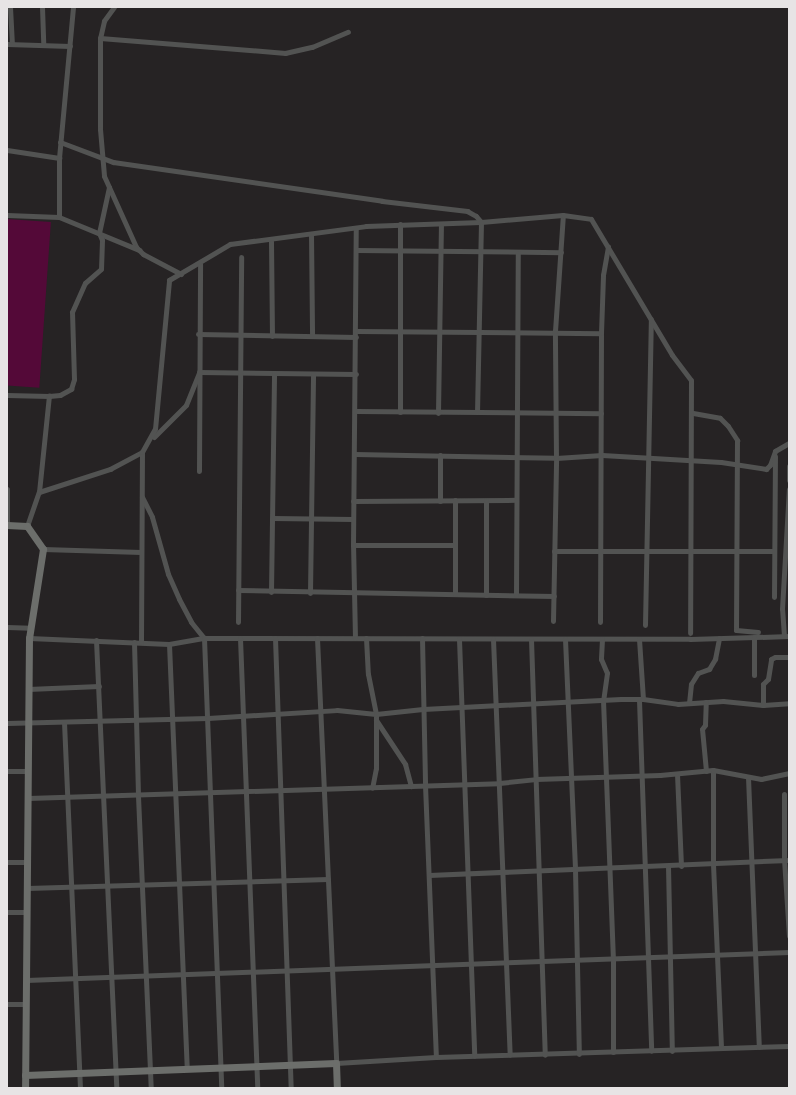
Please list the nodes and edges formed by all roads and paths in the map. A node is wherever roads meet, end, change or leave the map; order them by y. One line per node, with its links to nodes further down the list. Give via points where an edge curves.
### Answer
1 (10, 7): 7 (street)
2 (42, 7): 8 (street)
3 (73, 7): 9 (street)
4 (114, 7): 6 (street, via 104,21)
5 (348, 32): 6 (street, via 312,47 285,53)
6 (100, 38): 13 (street)
7 (10, 44): 8 (street)
8 (43, 44): 9 (street)
9 (70, 46): 10 (street)
10 (60, 142): 12 (street); 13 (street)
11 (7, 150): 12 (street)
12 (59, 158): 17 (street)
13 (102, 159): 14 (street, via 104,176); 18 (street, via 382,201 468,211)
14 (109, 187): 22 (street); 28 (street)
15 (7, 215): 17 (street)
16 (563, 215): 18 (street); 25 (street, via 590,218); 31 (street)
17 (59, 217): 22 (street)
18 (481, 222): 20 (street); 30 (street)
19 (400, 224): 20 (street); 21 (street); 27 (street)
20 (441, 224): 29 (street)
21 (356, 228): 23 (street); 26 (street)
22 (99, 233): 28 (street); 55 (street, via 102,240 101,269 85,283 72,312 74,378 71,389 60,395)
23 (311, 234): 24 (street); 47 (street)
24 (271, 241): 34 (street, via 230,244 214,251); 46 (street)
25 (608, 246): 36 (street); 43 (street, via 603,276)
26 (356, 250): 27 (street); 37 (street)
27 (402, 250): 29 (street); 38 (street)
28 (140, 251): 35 (street)
29 (440, 251): 30 (street); 39 (street)
30 (480, 251): 32 (street); 40 (street)
31 (561, 252): 32 (street); 41 (street)
32 (518, 253): 42 (street)
33 (241, 257): 45 (street)
34 (200, 264): 35 (street); 44 (street)
35 (181, 274): 64 (street, via 170,280 156,430)
36 (651, 318): 62 (street, via 672,355 691,380); 73 (street)
37 (356, 331): 38 (street); 48 (street)
38 (400, 331): 39 (street); 57 (street)
39 (440, 331): 40 (street); 59 (street)
40 (479, 331): 42 (street); 58 (street)
41 (555, 331): 42 (street); 43 (street); 63 (street)
42 (517, 332): 60 (street)
43 (601, 333): 61 (street)
44 (198, 334): 45 (street); 49 (street)
45 (240, 335): 46 (street); 50 (street)
46 (272, 336): 47 (street)
47 (312, 336): 48 (street)
48 (356, 337): 53 (street)
49 (199, 372): 50 (street); 64 (street, via 186,405); 77 (street)
50 (241, 373): 51 (street); 104 (street)
51 (274, 373): 52 (street); 88 (street)
52 (313, 374): 53 (street); 89 (street)
53 (356, 374): 56 (street)
54 (7, 395): 55 (street)
55 (49, 396): 81 (street)
56 (356, 411): 57 (street); 68 (street)
57 (400, 412): 59 (street)
58 (477, 412): 59 (street); 60 (street)
59 (438, 413)
60 (517, 413): 63 (street); 71 (street)
61 (601, 413): 63 (street); 70 (street)
62 (693, 413): 74 (street); 75 (street, via 713,416 725,422 737,440)
63 (555, 414): 72 (street)
64 (150, 441): 67 (street)
65 (789, 443): 66 (street)
66 (775, 451): 75 (street, via 768,468); 102 (street)
67 (142, 452): 81 (street, via 110,469); 82 (street)
68 (355, 454): 69 (street); 83 (street)
69 (440, 455): 71 (street); 84 (street)
70 (602, 455): 72 (street); 73 (street); 99 (street)
71 (517, 457): 72 (street); 87 (street)
72 (556, 458): 98 (street)
73 (647, 458): 74 (street); 100 (street)
74 (692, 461): 75 (street); 97 (street)
75 (737, 463): 101 (street)
76 (789, 466): 78 (street)
77 (199, 471)
78 (789, 480)
79 (7, 489): 92 (street)
80 (789, 490): 91 (street)
81 (39, 492): 93 (street)
82 (142, 496): 103 (street); 124 (street, via 152,516 171,581 191,622)
83 (353, 500): 84 (street); 90 (street)
84 (440, 500): 85 (street)
85 (455, 500): 86 (street); 95 (street)
86 (486, 500): 87 (street); 109 (street)
87 (516, 500): 110 (street)
88 (272, 518): 89 (street); 105 (street)
89 (310, 519): 90 (street); 106 (street)
90 (353, 519): 94 (street)
91 (788, 521): 121 (street, via 782,609)
92 (7, 525): 93 (street)
93 (27, 526): 96 (street)
94 (353, 545): 95 (street); 107 (street)
95 (454, 545): 108 (street)
96 (43, 549): 103 (street); 118 (street)
97 (692, 550): 100 (street); 101 (street); 120 (street)
98 (554, 551): 99 (street); 111 (street)
99 (600, 551): 100 (street); 115 (street)
100 (646, 551): 116 (street)
101 (738, 551): 102 (street); 119 (street, via 736,630)
102 (774, 551): 112 (street)
103 (141, 552): 140 (street)
104 (238, 590): 105 (street); 114 (street)
105 (271, 592): 106 (street)
106 (310, 593): 107 (street)
107 (355, 593): 108 (street); 128 (street)
108 (455, 594): 109 (street)
109 (486, 595): 110 (street)
110 (516, 595): 111 (street)
111 (554, 596): 113 (street)
112 (774, 597)
113 (553, 621)
114 (238, 622)
115 (600, 622)
116 (645, 625)
117 (7, 627): 118 (street)
118 (30, 628): 123 (street)
119 (758, 632)
120 (690, 633)
121 (787, 636): 122 (street)
122 (754, 637): 131 (street); 143 (street)
123 (29, 638): 138 (street); 145 (street)
124 (204, 638): 125 (street); 141 (street); 162 (street)
125 (240, 638): 126 (street); 159 (street)
126 (276, 638): 127 (street); 158 (street)
127 (317, 638): 128 (street); 157 (street)
128 (355, 638): 129 (street)
129 (366, 638): 130 (street); 160 (street, via 368,674)
130 (422, 638): 132 (street); 156 (street)
131 (719, 638): 137 (street); 149 (street, via 715,659 709,669 698,673 691,684)
132 (458, 639): 133 (street); 155 (street)
133 (493, 639): 134 (street); 153 (street)
134 (531, 639): 135 (street); 151 (street)
135 (565, 639): 136 (street); 152 (street)
136 (602, 639): 137 (street); 146 (street, via 601,659 607,673)
137 (640, 639): 147 (street)
138 (96, 640): 139 (street); 144 (street)
139 (134, 642): 140 (street); 163 (street)
140 (141, 642): 141 (street)
141 (169, 644): 161 (street)
142 (789, 657): 154 (street, via 772,659 768,679 763,684)
143 (754, 675)
144 (99, 686): 145 (street); 164 (street)
145 (28, 689): 167 (street)
146 (603, 700): 147 (street); 152 (street); 175 (street)
147 (641, 700): 149 (street); 174 (street)
148 (706, 702): 149 (street); 154 (street); 171 (street, via 705,725 702,729)
149 (689, 703)
150 (789, 703): 154 (street)
151 (532, 704): 152 (street); 153 (street); 178 (street)
152 (567, 704): 177 (street)
153 (496, 705): 155 (street); 179 (street)
154 (763, 705)
155 (461, 707): 156 (street); 180 (street)
156 (423, 709): 160 (street); 181 (street)
157 (320, 712): 158 (street); 160 (street, via 352,710); 183 (street)
158 (278, 714): 159 (street); 185 (street)
159 (243, 715): 162 (street); 186 (street)
160 (376, 717): 182 (street, via 405,764); 184 (street, via 376,768)
161 (173, 718): 162 (street); 163 (street); 188 (street)
162 (208, 718): 187 (street)
163 (138, 719): 164 (street); 190 (street)
164 (101, 721): 165 (street); 191 (street)
165 (64, 722): 167 (street); 193 (street)
166 (7, 723): 167 (street)
167 (28, 724): 170 (street)
168 (713, 770): 171 (street); 176 (street); 198 (street)
169 (7, 771): 170 (street)
170 (28, 771): 192 (street)
171 (706, 771): 173 (street)
172 (789, 773): 176 (street, via 761,779)
173 (677, 774): 174 (street); 200 (street)
174 (642, 776): 175 (street); 201 (street)
175 (606, 777): 177 (street); 202 (street)
176 (748, 777): 197 (street)
177 (571, 778): 178 (street); 203 (street)
178 (536, 779): 179 (street); 204 (street)
179 (499, 783): 180 (street); 205 (street)
180 (464, 784): 181 (street); 206 (street)
181 (425, 785): 182 (street); 207 (street)
182 (411, 786): 184 (street)
183 (324, 788): 184 (street); 185 (street); 208 (street)
184 (372, 788)
185 (280, 789): 186 (street); 209 (street)
186 (246, 791): 187 (street); 210 (street)
187 (211, 792): 188 (street); 211 (street)
188 (176, 794): 190 (street); 212 (street)
189 (784, 794): 194 (street)
190 (138, 796): 191 (street); 213 (street)
191 (105, 797): 193 (street); 214 (street)
192 (28, 798): 193 (street); 196 (street)
193 (68, 798): 216 (street)
194 (787, 860): 197 (street); 219 (street)
195 (7, 862): 196 (street)
196 (27, 862): 215 (street)
197 (750, 862): 198 (street); 221 (street)
198 (714, 864): 200 (street); 223 (street)
199 (668, 866): 200 (street); 201 (street); 222 (street)
200 (681, 866)
201 (644, 867): 202 (street); 224 (street)
202 (610, 868): 203 (street); 225 (street)
203 (575, 869): 204 (street); 226 (street)
204 (537, 870): 205 (street); 227 (street)
205 (503, 871): 206 (street); 228 (street)
206 (467, 873): 207 (street); 229 (street)
207 (429, 875): 230 (street)
208 (328, 879): 209 (street); 232 (street)
209 (282, 880): 210 (street); 231 (street)
210 (248, 881): 211 (street); 233 (street)
211 (212, 882): 212 (street); 234 (street)
212 (179, 884): 213 (street); 235 (street)
213 (143, 886): 214 (street); 236 (street)
214 (108, 887): 216 (street); 237 (street)
215 (27, 888): 216 (street); 218 (street)
216 (73, 888): 239 (street)
217 (7, 912): 218 (street)
218 (27, 912): 238 (street)
219 (789, 936)
220 (789, 952): 221 (street)
221 (757, 954): 223 (street); 243 (street)
222 (671, 955): 223 (street); 224 (street); 246 (street)
223 (719, 955): 244 (street)
224 (647, 957): 225 (street); 245 (street)
225 (613, 958): 226 (street); 247 (street)
226 (577, 960): 227 (street); 248 (street)
227 (540, 961): 228 (street); 250 (street)
228 (506, 963): 229 (street); 249 (street)
229 (471, 964): 230 (street); 251 (street)
230 (432, 965): 232 (street); 252 (street)
231 (287, 970): 232 (street); 233 (street); 253 (street)
232 (333, 970): 254 (street)
233 (252, 972): 234 (street); 255 (street)
234 (218, 973): 235 (street); 256 (street)
235 (182, 975): 236 (street); 257 (street)
236 (146, 976): 237 (street); 258 (street)
237 (111, 978): 239 (street); 259 (street)
238 (26, 980): 239 (street); 241 (street)
239 (76, 980): 260 (street)
240 (7, 1004): 241 (street)
241 (26, 1004): 261 (street)
242 (789, 1046): 243 (street)
243 (759, 1047): 244 (street)
244 (721, 1048): 246 (street)
245 (651, 1051): 246 (street); 247 (street)
246 (672, 1051)
247 (613, 1052): 248 (street)
248 (579, 1054): 250 (street)
249 (510, 1055): 250 (street); 251 (street)
250 (545, 1055)
251 (474, 1056): 252 (street)
252 (436, 1057): 254 (street)
253 (290, 1063): 254 (street); 255 (street); 268 (street)
254 (336, 1063): 269 (street)
255 (256, 1064): 256 (street); 267 (street)
256 (220, 1066): 257 (street); 266 (street)
257 (187, 1067): 258 (street)
258 (150, 1069): 259 (street); 265 (street)
259 (115, 1071): 260 (street); 264 (street)
260 (79, 1073): 261 (street); 263 (street)
261 (25, 1075): 262 (street)
262 (25, 1088)
263 (80, 1088)
264 (116, 1088)
265 (151, 1088)
266 (221, 1088)
267 (257, 1088)
268 (291, 1088)
269 (337, 1088)

